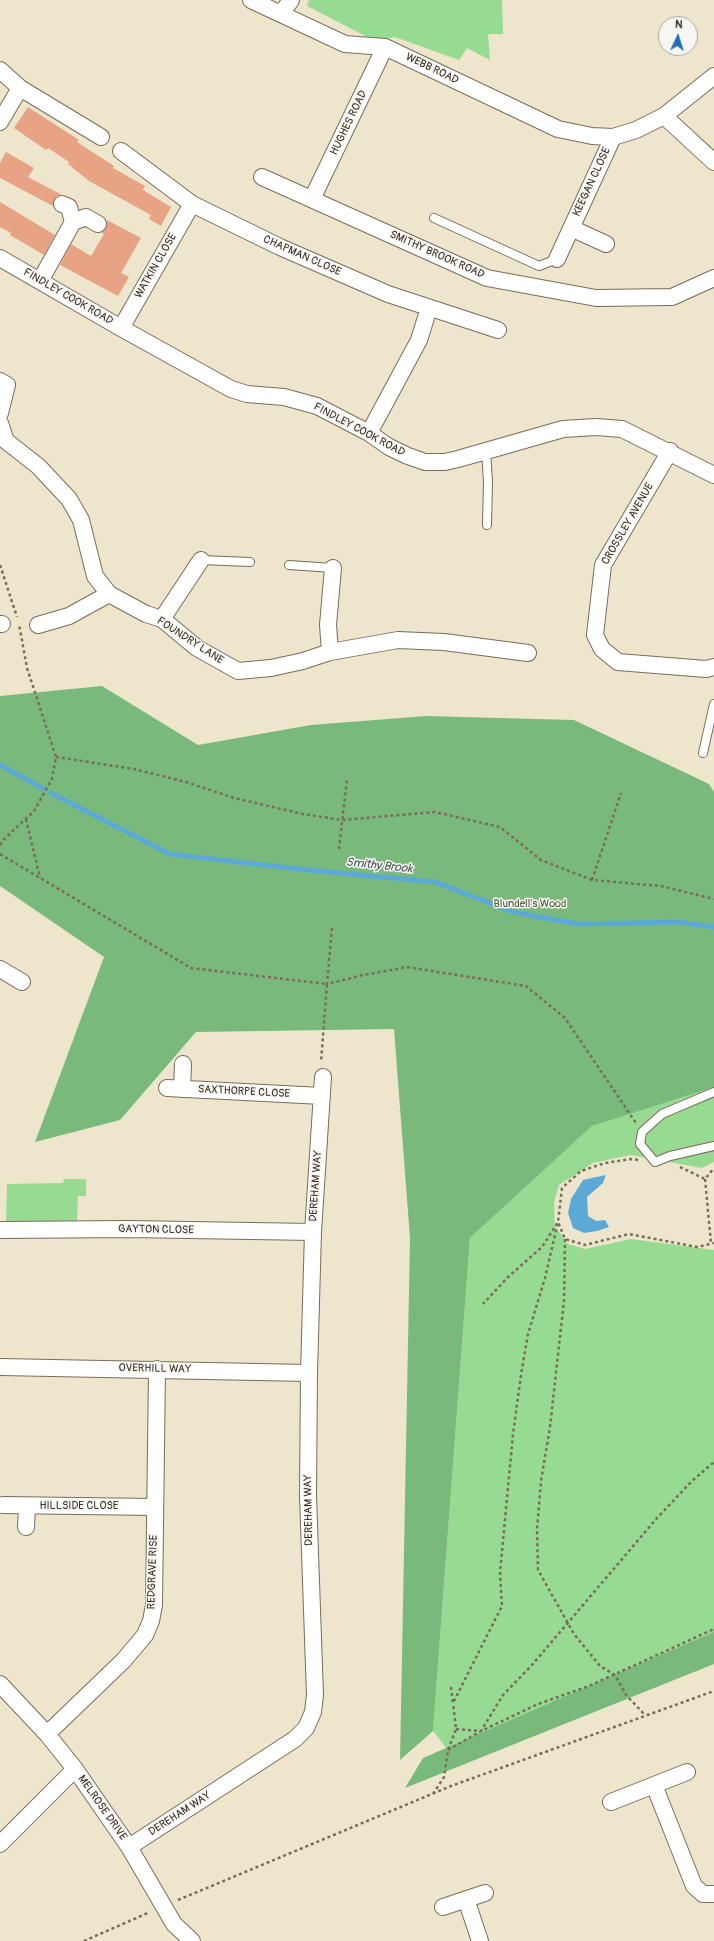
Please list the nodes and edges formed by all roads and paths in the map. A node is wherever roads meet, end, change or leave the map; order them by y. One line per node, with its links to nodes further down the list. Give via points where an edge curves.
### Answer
1 (251, 0): 3 (street, WEBB ROAD)
2 (291, 0): 3 (street)
3 (281, 14): 4 (street, WEBB ROAD, via 345,44)
4 (385, 46): 10 (street, WEBB ROAD, via 558,129 592,136); 15 (street, HUGHES ROAD)
5 (0, 70): 7 (street)
6 (714, 76): 8 (street, WEBB ROAD)
7 (20, 88): 9 (street); 11 (street)
8 (664, 116): 10 (street, WEBB ROAD, via 636,130); 13 (street)
9 (0, 122)
10 (613, 137): 21 (street, KEEGAN CLOSE)
11 (101, 138)
12 (120, 151): 17 (street, CHAPMAN CLOSE)
13 (714, 162)
14 (262, 177): 15 (street, SMITHY BROOK ROAD)
15 (312, 199): 25 (street, SMITHY BROOK ROAD, via 487,278 596,298 672,297)
16 (62, 204): 19 (street, via 69,207)
17 (192, 204): 27 (street, CHAPMAN CLOSE, via 280,247 388,294); 28 (street, WATKIN CLOSE)
18 (434, 218): 24 (lane, via 539,266)
19 (73, 222): 20 (street, via 86,217); 26 (street)
20 (98, 224)
21 (571, 228): 22 (street, KEEGAN CLOSE); 24 (street, KEEGAN CLOSE)
22 (606, 244)
23 (0, 258): 26 (street, FINDLEY COOK ROAD)
24 (557, 259)
25 (714, 278)
26 (40, 281): 28 (street, FINDLEY COOK ROAD)
27 (429, 308): 29 (street, CHAPMAN CLOSE); 33 (street, via 419,340)
28 (121, 328): 33 (street, FINDLEY COOK ROAD, via 231,389 247,394 284,397 317,406)
29 (498, 330)
30 (0, 381): 31 (street, via 7,385)
31 (0, 412)
32 (0, 423): 43 (street, FOUNDRY LANE, via 6,441 38,466 69,499 81,520 95,576)
33 (369, 433): 34 (street, FINDLEY COOK ROAD, via 408,456 425,462 445,462)
34 (486, 450): 35 (street, FINDLEY COOK ROAD, via 563,429 596,427 622,429); 37 (lane)
35 (670, 451): 36 (street, FINDLEY COOK ROAD); 48 (street, CROSSLEY AVENUE, via 603,565 595,635 602,649 618,662 706,669)
36 (714, 475)
37 (487, 525)
38 (201, 560): 39 (lane); 44 (street)
39 (250, 562)
40 (0, 565): 51 (path, via 17,614 27,668)
41 (289, 565): 42 (lane)
42 (333, 568): 46 (street, via 328,625)
43 (109, 594): 44 (street, FOUNDRY LANE, via 146,614); 45 (street, via 69,616)
44 (162, 619): 46 (street, FOUNDRY LANE, via 197,648 238,671 271,668)
45 (38, 625)
46 (330, 652): 47 (street, FOUNDRY LANE, via 398,640 444,642)
47 (528, 653)
48 (714, 667)
49 (714, 704): 50 (lane)
50 (703, 754)
51 (56, 757): 54 (path, via 52,779 34,811); 55 (path, via 134,769 234,798)
52 (347, 779): 55 (path)
53 (620, 793): 61 (path)
54 (26, 819): 56 (path); 60 (path)
55 (342, 820): 58 (path); 61 (path, via 434,812 500,827 541,860)
56 (1, 839): 57 (path)
57 (0, 845)
58 (339, 849)
59 (0, 854): 60 (path)
60 (40, 878): 66 (path, via 191,968)
61 (592, 880): 62 (path, via 661,886)
62 (714, 899)
63 (332, 928): 66 (path)
64 (0, 969): 65 (street)
65 (22, 982)
66 (327, 984): 68 (path, via 321,1069); 71 (path, via 407,967 526,986 565,1018)
67 (183, 1064): 70 (street, SAXTHORPE CLOSE, via 175,1089)
68 (323, 1077): 70 (street, DEREHAM WAY)
69 (714, 1092): 71 (lane, via 662,1114)
70 (322, 1096): 78 (street, DEREHAM WAY)
71 (642, 1132): 73 (lane, via 640,1144)
72 (714, 1146): 73 (lane)
73 (655, 1162): 75 (path, via 684,1167); 76 (path, via 631,1159 605,1163 581,1171 562,1188)
74 (714, 1168): 75 (path)
75 (705, 1179): 80 (path)
76 (558, 1222): 79 (path); 81 (path, via 542,1247 508,1277); 96 (path, via 528,1334 521,1375 500,1573 502,1606)
77 (0, 1230): 78 (street, GAYTON CLOSE)
78 (313, 1232): 84 (street, DEREHAM WAY)
79 (565, 1239): 80 (path, via 585,1245 628,1234 697,1247); 90 (path, via 564,1301 537,1529 538,1570)
80 (712, 1243)
81 (483, 1304)
82 (0, 1366): 83 (street, OVERHILL WAY)
83 (157, 1369): 84 (street, OVERHILL WAY); 88 (street, REDGRAVE RISE)
84 (309, 1373): 108 (street, DEREHAM WAY, via 308,1496 315,1695 313,1712 306,1728 295,1739)
85 (714, 1462): 90 (path, via 657,1518)
86 (3, 1505): 87 (street, HILLSIDE CLOSE)
87 (27, 1506): 88 (street, HILLSIDE CLOSE); 89 (street)
88 (155, 1507): 100 (street, REDGRAVE RISE, via 154,1605 145,1635)
89 (26, 1527)
90 (567, 1623): 92 (path, via 600,1666); 99 (path, via 503,1695)
91 (714, 1629): 92 (path)
92 (615, 1675): 97 (path, via 626,1695); 99 (path, via 538,1704)
93 (0, 1684): 100 (street, MELROSE DRIVE)
94 (451, 1687): 96 (path)
95 (714, 1691): 97 (path)
96 (453, 1703): 98 (path)
97 (644, 1715): 105 (path, via 451,1786)
98 (456, 1729): 99 (path); 101 (path)
99 (481, 1731): 101 (path)
100 (47, 1734): 102 (street, MELROSE DRIVE)
101 (448, 1750): 105 (path, via 444,1777)
102 (75, 1769): 107 (street); 108 (street, MELROSE DRIVE)
103 (687, 1772): 104 (street)
104 (654, 1785): 106 (street); 110 (street, via 694,1886 703,1894)
105 (433, 1795): 112 (path)
106 (612, 1802)
107 (0, 1844)
108 (129, 1847): 112 (street, MELROSE DRIVE)
109 (485, 1893): 111 (street)
110 (714, 1894)
111 (466, 1899): 113 (street); 116 (street)
112 (164, 1906): 114 (path); 115 (street, MELROSE DRIVE, via 174,1924)
113 (443, 1907)
114 (84, 1941)
115 (192, 1941)
116 (480, 1941)

